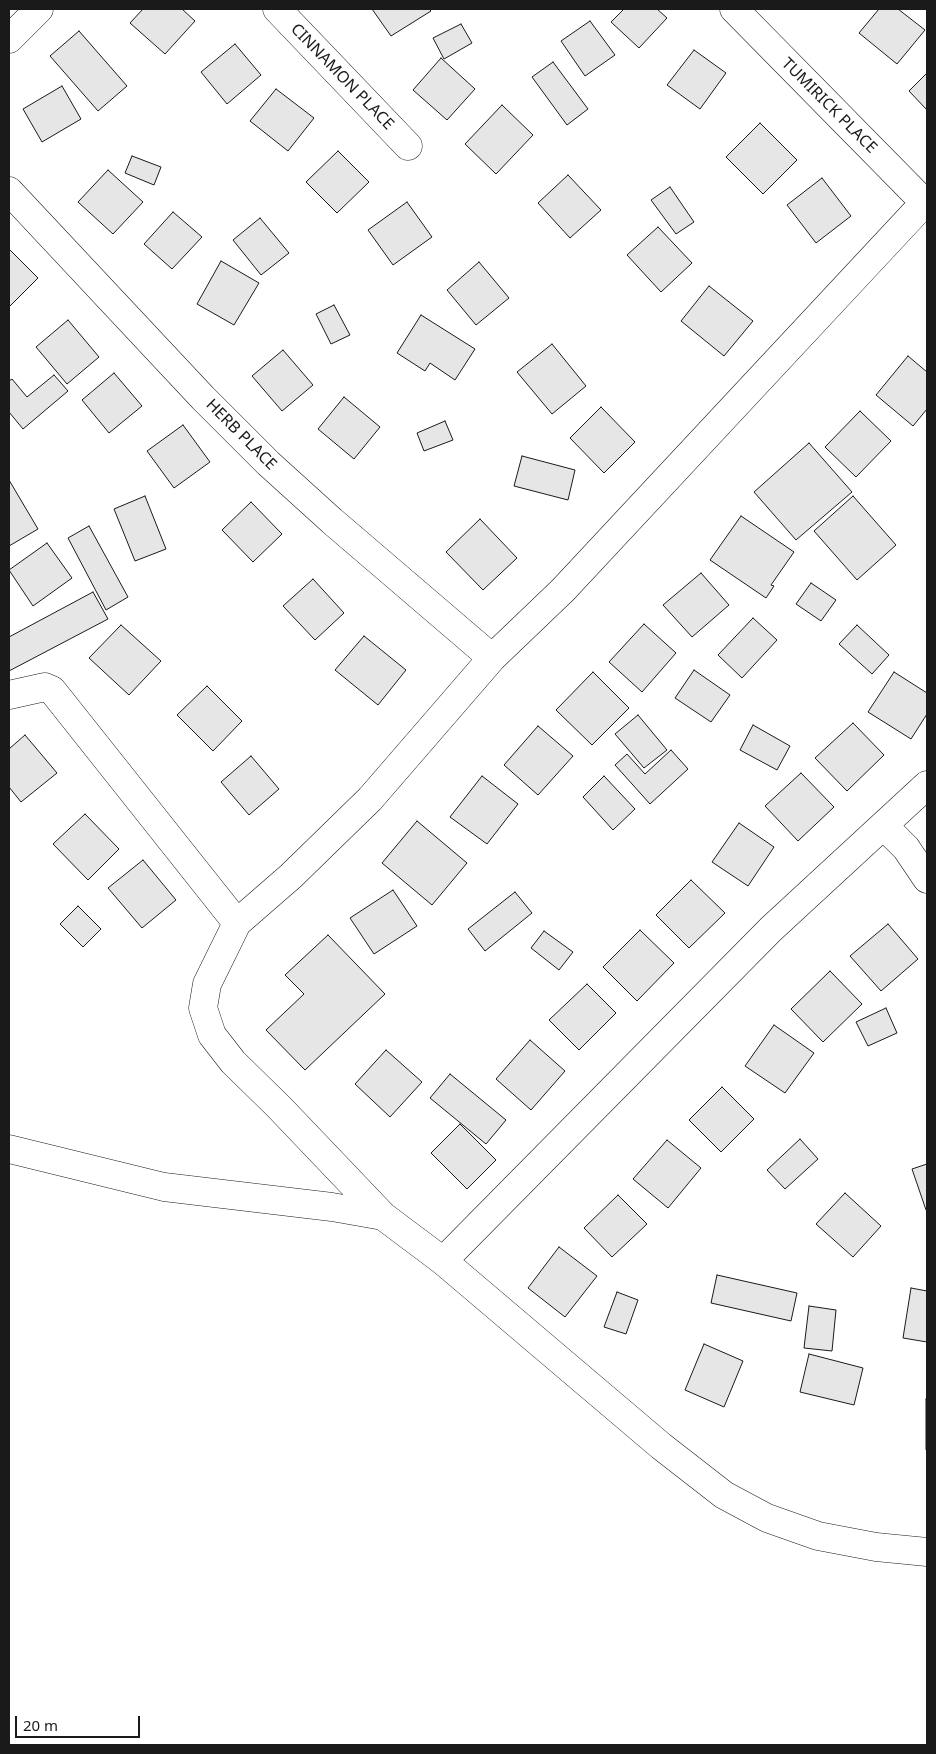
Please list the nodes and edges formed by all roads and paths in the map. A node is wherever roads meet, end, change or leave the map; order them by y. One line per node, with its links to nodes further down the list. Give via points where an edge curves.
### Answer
1 (40, 9): 4 (street)
2 (277, 9): 5 (street, CINNAMON PLACE)
3 (734, 9): 7 (street, TUMIRICK PLACE)
4 (9, 39)
5 (408, 146)
6 (9, 191): 8 (street, HERB PLACE, via 268,463)
7 (926, 201): 8 (street, via 563,590)
8 (492, 658): 13 (street, via 370,799)
9 (9, 695): 13 (street, via 45,688 52,690)
10 (927, 786): 11 (street)
11 (884, 826): 12 (street, via 906,848); 16 (street, via 771,929)
12 (927, 879)
13 (237, 923): 15 (street, via 207,984 203,1008 212,1035 233,1062)
14 (9, 1149): 15 (street, via 164,1187)
15 (383, 1216): 16 (street)
16 (443, 1261): 17 (street, via 661,1446 724,1495 767,1518 818,1536)
17 (927, 1552)

